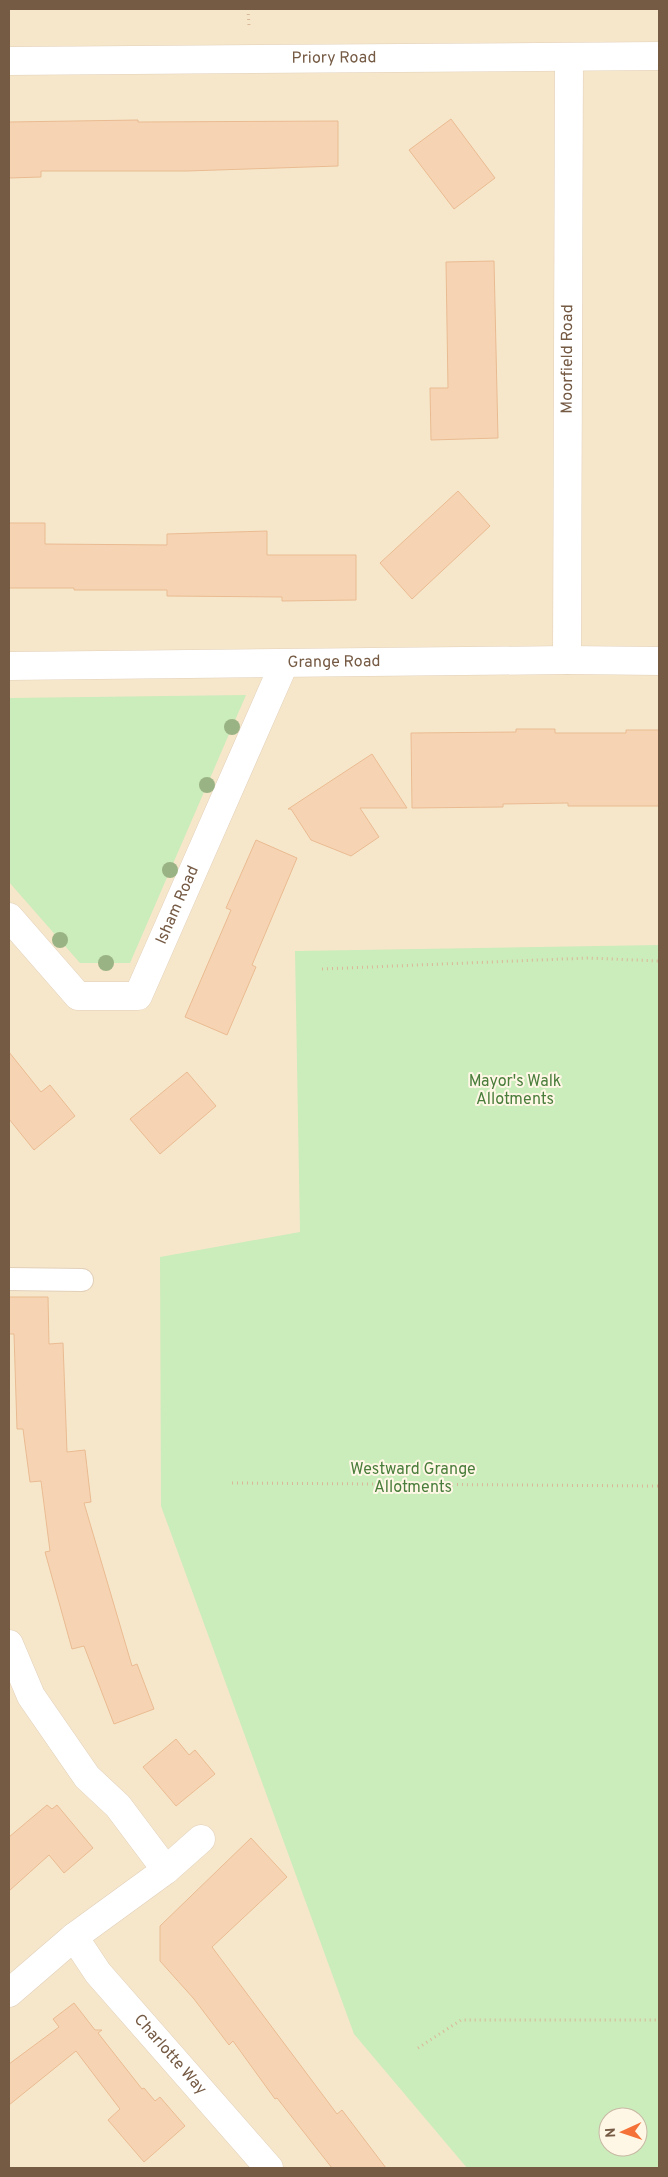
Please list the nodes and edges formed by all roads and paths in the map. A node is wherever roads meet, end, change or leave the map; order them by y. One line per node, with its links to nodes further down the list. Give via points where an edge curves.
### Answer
1 (659, 56): 2 (street, Priory Road)
2 (569, 58): 3 (street, Priory Road); 4 (street, Moorfield Road)
3 (9, 61)
4 (567, 660): 5 (street, Grange Road); 6 (street, Grange Road)
5 (659, 661)
6 (284, 664): 7 (street, Grange Road); 8 (street, Isham Road, via 138,996 78,996)
7 (9, 666)
8 (9, 917)
9 (659, 961): 10 (path, via 588,958)
10 (322, 969)
11 (9, 1279): 12 (lane)
12 (82, 1280)
13 (232, 1483): 14 (path)
14 (659, 1486)
15 (9, 1644): 17 (street, via 31,1696 87,1777 118,1806)
16 (201, 1839): 17 (street)
17 (166, 1870): 18 (street)
18 (74, 1937): 19 (street); 22 (street, Charlotte Way, via 98,1973)
19 (9, 1992)
20 (659, 2020): 21 (path, via 461,2020)
21 (418, 2048)
22 (270, 2168)

